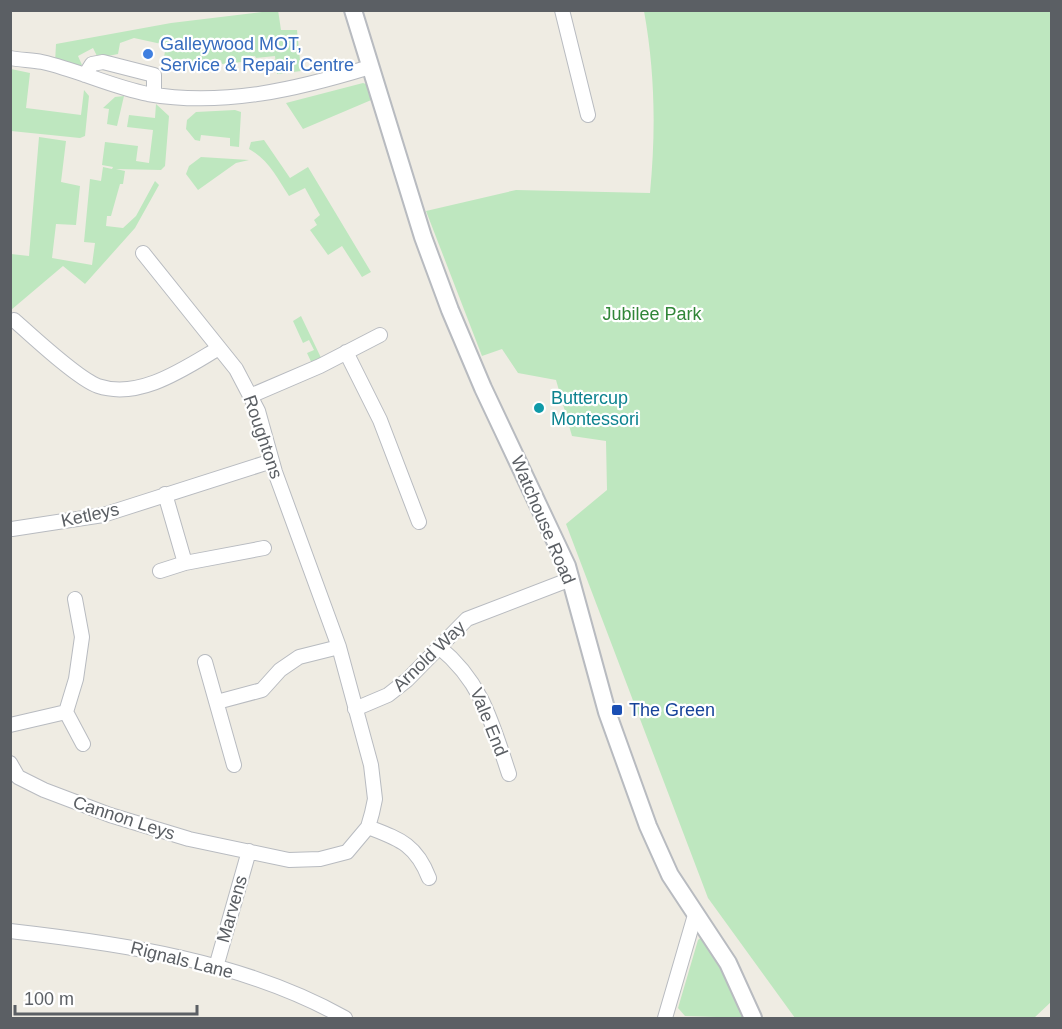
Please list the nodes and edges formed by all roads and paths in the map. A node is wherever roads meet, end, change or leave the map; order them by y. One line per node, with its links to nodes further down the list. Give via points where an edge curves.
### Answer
1 (353, 10): 4 (street, Watchouse Road)
2 (562, 10): 7 (street)
3 (10, 58): 5 (street, via 42,62)
4 (370, 67): 6 (street, via 297,88 245,97 183,98); 22 (street, Watchouse Road, via 423,237 460,336)
5 (85, 75): 6 (street); 6 (street, via 92,64 103,62 154,75)
6 (154, 94)
7 (588, 115)
8 (142, 252): 11 (street, Roughtons)
9 (14, 320): 11 (street, via 98,386 134,389 180,371)
10 (380, 335): 12 (street)
11 (219, 348): 13 (street, Roughtons)
12 (346, 352): 13 (street); 16 (street, via 380,420)
13 (250, 396): 14 (street, Roughtons)
14 (272, 461): 15 (street, Ketleys); 24 (street, Roughtons)
15 (165, 494): 17 (street, Ketleys, via 103,515); 20 (street)
16 (419, 522)
17 (11, 524): 18 (street)
18 (10, 543)
19 (264, 548): 20 (street)
20 (185, 563): 21 (street)
21 (160, 571)
22 (571, 579): 25 (street, Arnold Way, via 467,618); 40 (street, Watchouse Road, via 607,712 634,791 659,852)
23 (75, 599): 29 (street, via 82,637)
24 (339, 646): 27 (street, via 299,657 262,690); 28 (street, Roughtons)
25 (439, 647): 28 (street, Arnold Way, via 388,695); 34 (street, Vale End, via 464,668 478,690)
26 (205, 662): 27 (street)
27 (217, 702): 33 (street)
28 (355, 708): 37 (street, Roughtons, via 374,782 375,799)
29 (66, 712): 30 (street); 31 (street)
30 (10, 725)
31 (84, 744)
32 (10, 763): 35 (street)
33 (234, 765)
34 (509, 774)
35 (18, 777): 36 (street); 38 (street, Cannon Leys, via 110,815 189,839)
36 (10, 790)
37 (368, 827): 38 (street, Roughtons, via 347,852 320,860 289,860); 39 (street, via 417,853)
38 (249, 851): 42 (street, Marvens)
39 (429, 878)
40 (694, 915): 44 (street); 45 (street, Watchouse Road, via 728,963)
41 (10, 931): 42 (street, Rignals Lane, via 105,942)
42 (216, 967): 43 (street, Rignals Lane, via 301,997)
43 (345, 1018)
44 (665, 1018)
45 (753, 1018)

